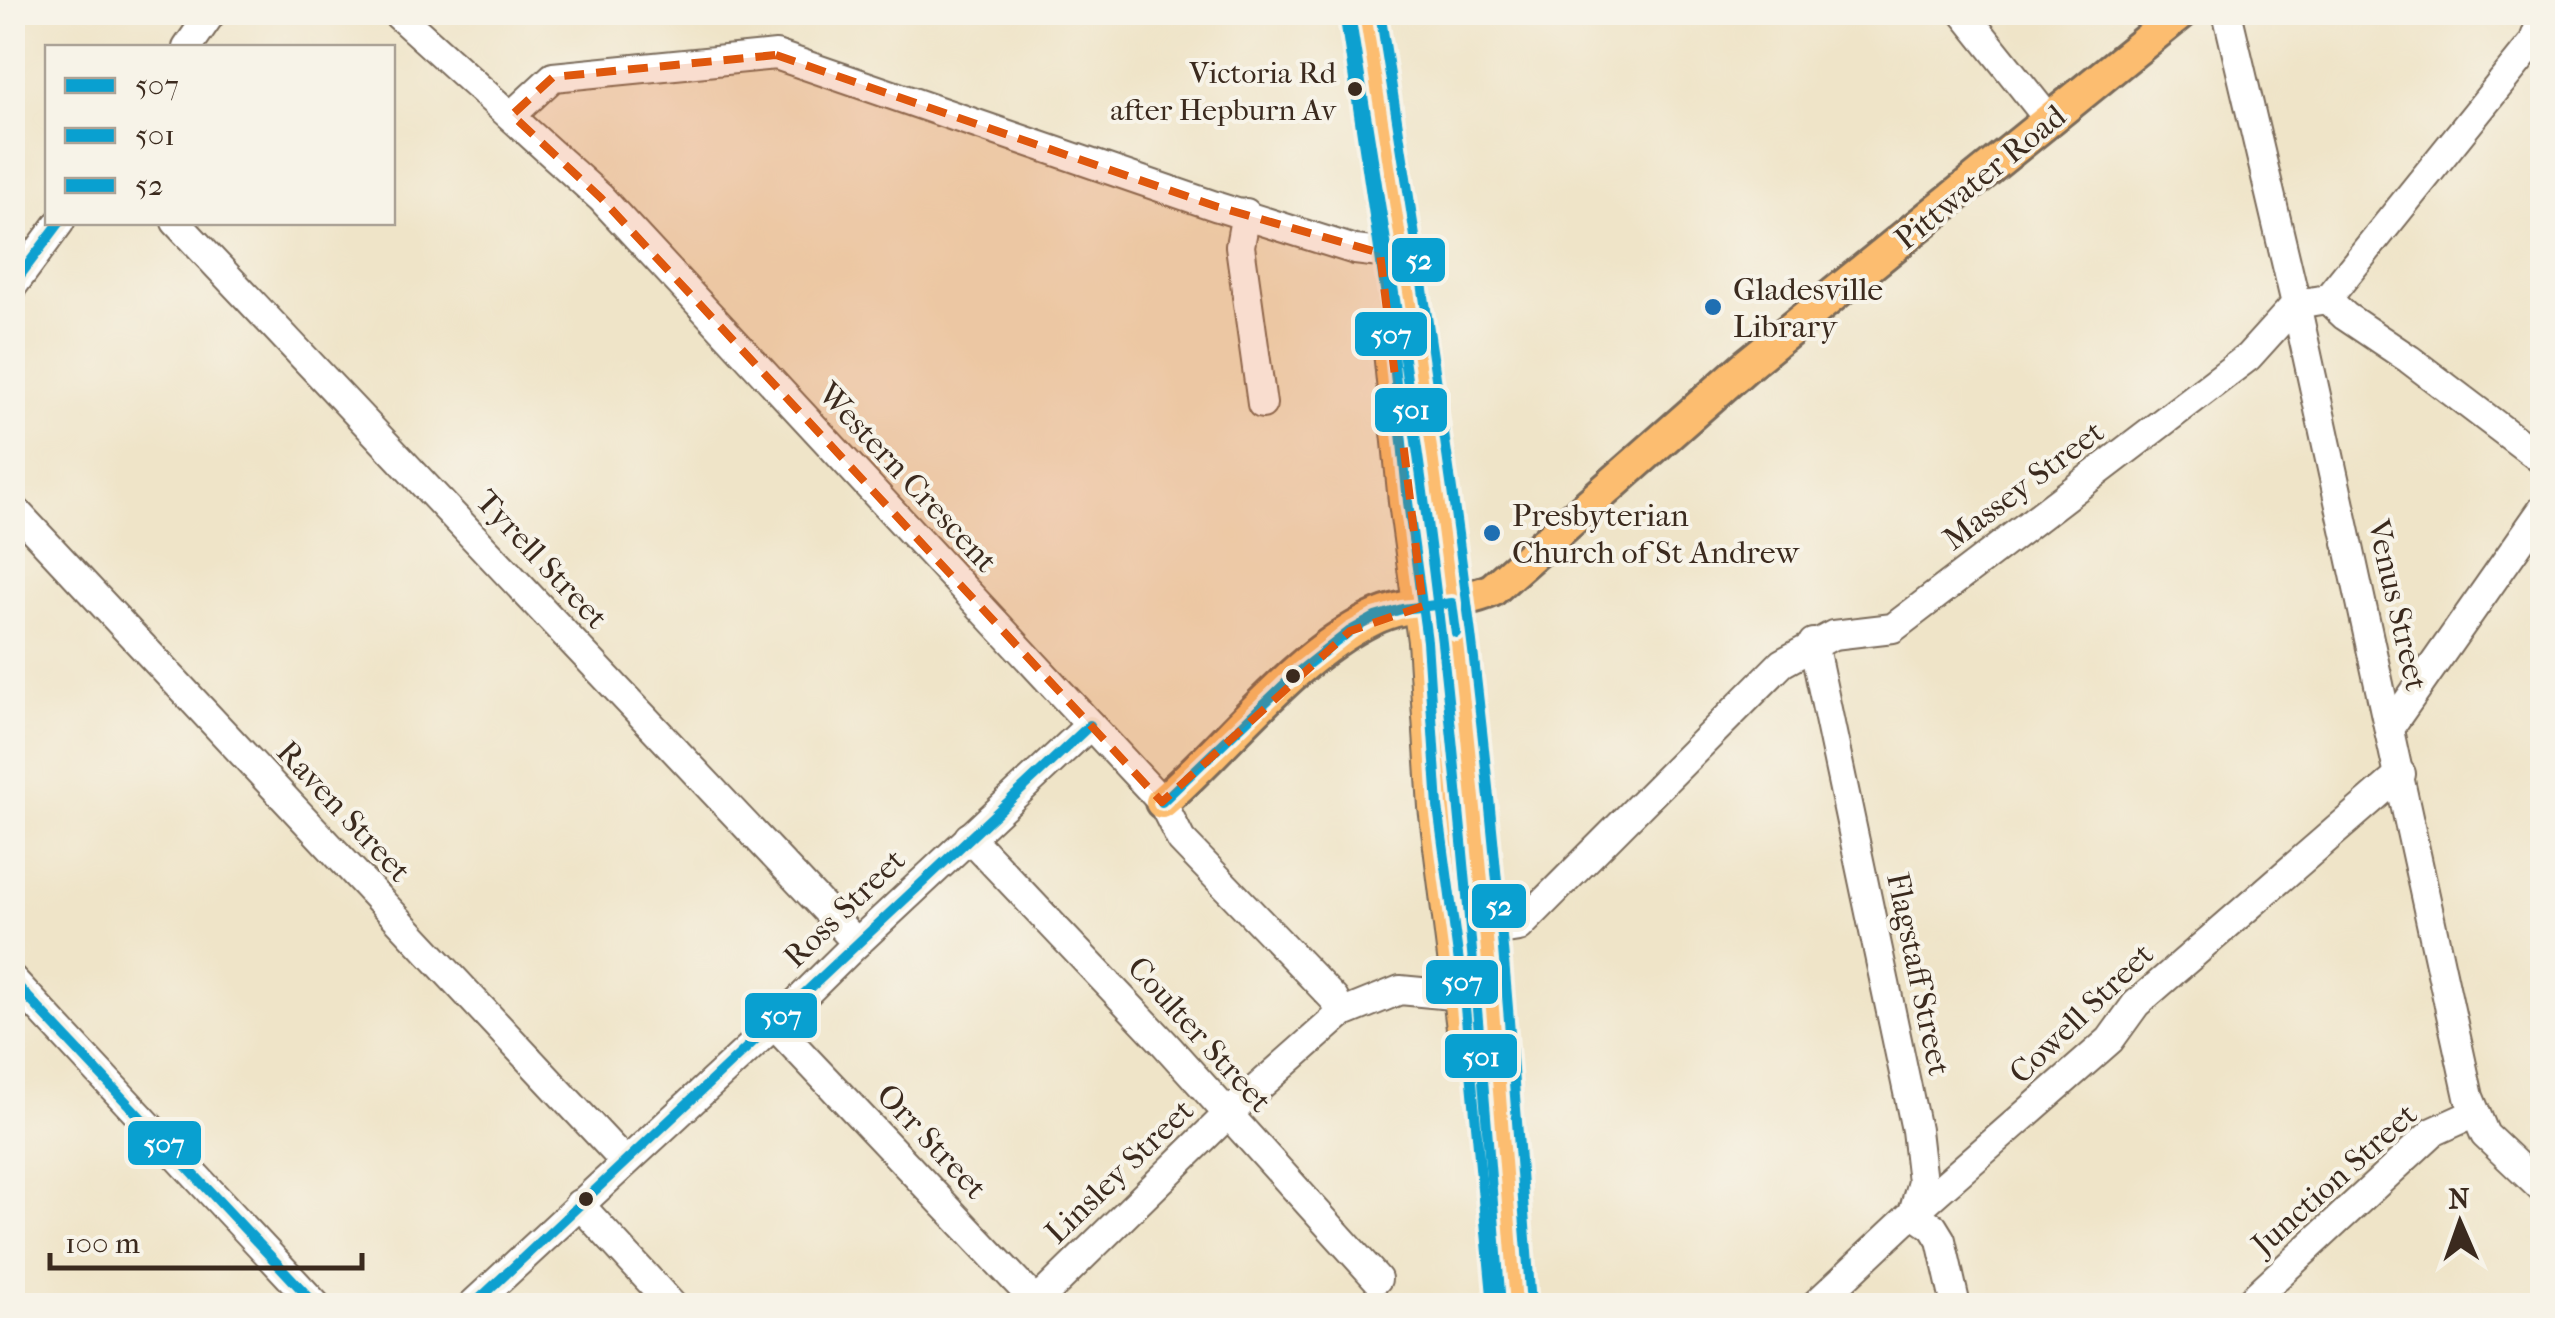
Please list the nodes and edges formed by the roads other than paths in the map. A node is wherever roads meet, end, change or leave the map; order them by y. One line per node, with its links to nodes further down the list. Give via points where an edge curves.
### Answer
1 (212, 12): 9 (street)
2 (395, 12): 10 (street, Western Crescent)
3 (1344, 12): 15 (highway)
4 (1365, 12): 23 (highway, via 1404,257)
5 (1963, 12): 11 (street)
6 (2182, 12): 11 (main road, Pittwater Road)
7 (2226, 12): 18 (street, Venus Street)
8 (2542, 19): 17 (street, via 2532,43)
9 (188, 45)
10 (512, 115): 12 (street, via 552,77 776,55); 25 (street, Western Crescent, via 601,198)
11 (2050, 121): 23 (main road, Pittwater Road, via 1748,364 1492,590)
12 (1246, 214): 15 (street); 19 (street, via 1240,246)
13 (58, 225): 16 (street)
14 (179, 225): 31 (street, Tyrell Street)
15 (1380, 253): 23 (highway, via 1408,502)
16 (12, 287)
17 (2327, 299): 18 (street); 20 (street)
18 (2296, 304): 24 (street, Massey Street, via 2248,356 1893,628); 26 (street, Venus Street)
19 (1262, 404)
20 (2542, 460)
21 (12, 507): 38 (street, Raven Street)
22 (2542, 510): 26 (street)
23 (1438, 604): 28 (main road, Pittwater Road, via 1375,617 1350,632 1293,676); 30 (highway); 33 (highway, via 1438,808)
24 (1814, 643): 30 (street, Massey Street, via 1748,694 1520,927); 41 (street, Flagstaff Street, via 1916,1130 1922,1182)
25 (1090, 725): 28 (street, Western Crescent); 29 (street, Ross Street)
26 (2390, 727): 27 (street, Venus Street)
27 (2400, 774): 36 (street, Venus Street); 41 (street, Cowell Street, via 2136,1004 2110,1040)
28 (1162, 802): 34 (street, Western Crescent, via 1181,840 1334,999)
29 (969, 837): 31 (street, Ross Street); 37 (street, Coulter Street)
30 (1487, 932): 48 (highway)
31 (857, 943): 35 (street, Ross Street)
32 (12, 979): 44 (street)
33 (1463, 996): 34 (street, Linsley Street, via 1400,990); 47 (highway)
34 (1341, 1014): 37 (street, Linsley Street)
35 (774, 1025): 38 (street, Ross Street); 43 (street, Orr Street)
36 (2474, 1113): 39 (street, Venus Street, via 2485,1135); 51 (street, Junction Street, via 2433,1132)
37 (1228, 1114): 42 (street, Coulter Street); 43 (street, Linsley Street)
38 (624, 1162): 40 (street, Ross Street)
39 (2542, 1189)
40 (579, 1204): 45 (street, Ross Street); 46 (street)
41 (1912, 1213): 49 (street, Cowell Street); 50 (street, via 1941,1240)
42 (1376, 1279)
43 (1036, 1304)
44 (317, 1306)
45 (471, 1306)
46 (673, 1306)
47 (1493, 1306)
48 (1516, 1306)
49 (1814, 1306)
50 (1956, 1306)
51 (2245, 1306)

